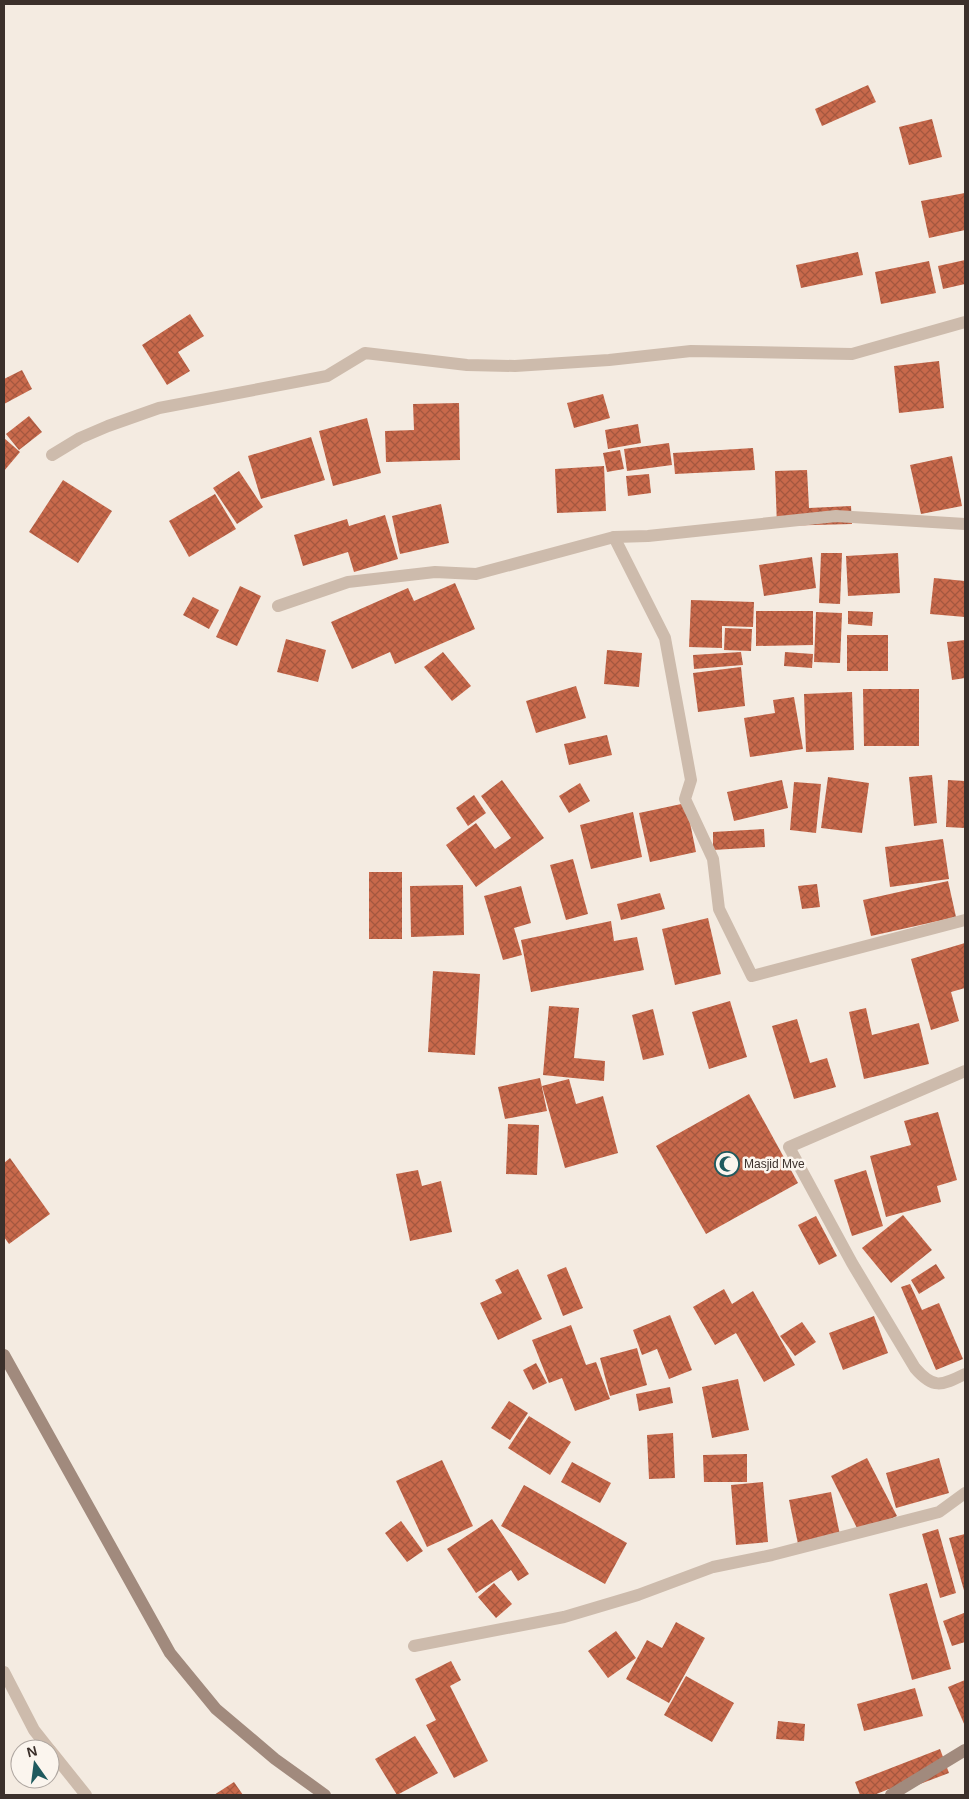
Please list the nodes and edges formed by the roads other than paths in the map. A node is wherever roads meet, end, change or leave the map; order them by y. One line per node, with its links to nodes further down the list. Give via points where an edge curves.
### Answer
1 (965, 322): 2 (street, via 852,354 691,351 515,366 467,365 365,353 327,376 159,408 87,435)
2 (52, 455)
3 (965, 524): 4 (street, via 836,516 648,536)
4 (614, 536): 5 (street, via 476,574 435,572 348,582); 6 (street, via 665,638 691,780 685,799 713,859 719,909 752,976)
5 (278, 606)
6 (965, 920)
7 (965, 1071): 9 (street, via 789,1147 852,1264 915,1368 926,1380 938,1384)
8 (4, 1354): 17 (main road, via 170,1653 216,1709 275,1759)
9 (965, 1374)
10 (965, 1493): 11 (street, via 939,1512 714,1567 638,1595 564,1617)
11 (414, 1646)
12 (4, 1672): 13 (street)
13 (42, 1739)
14 (965, 1750): 18 (main road)
15 (60, 1762): 16 (street)
16 (86, 1795)
17 (325, 1795)
18 (891, 1795)

